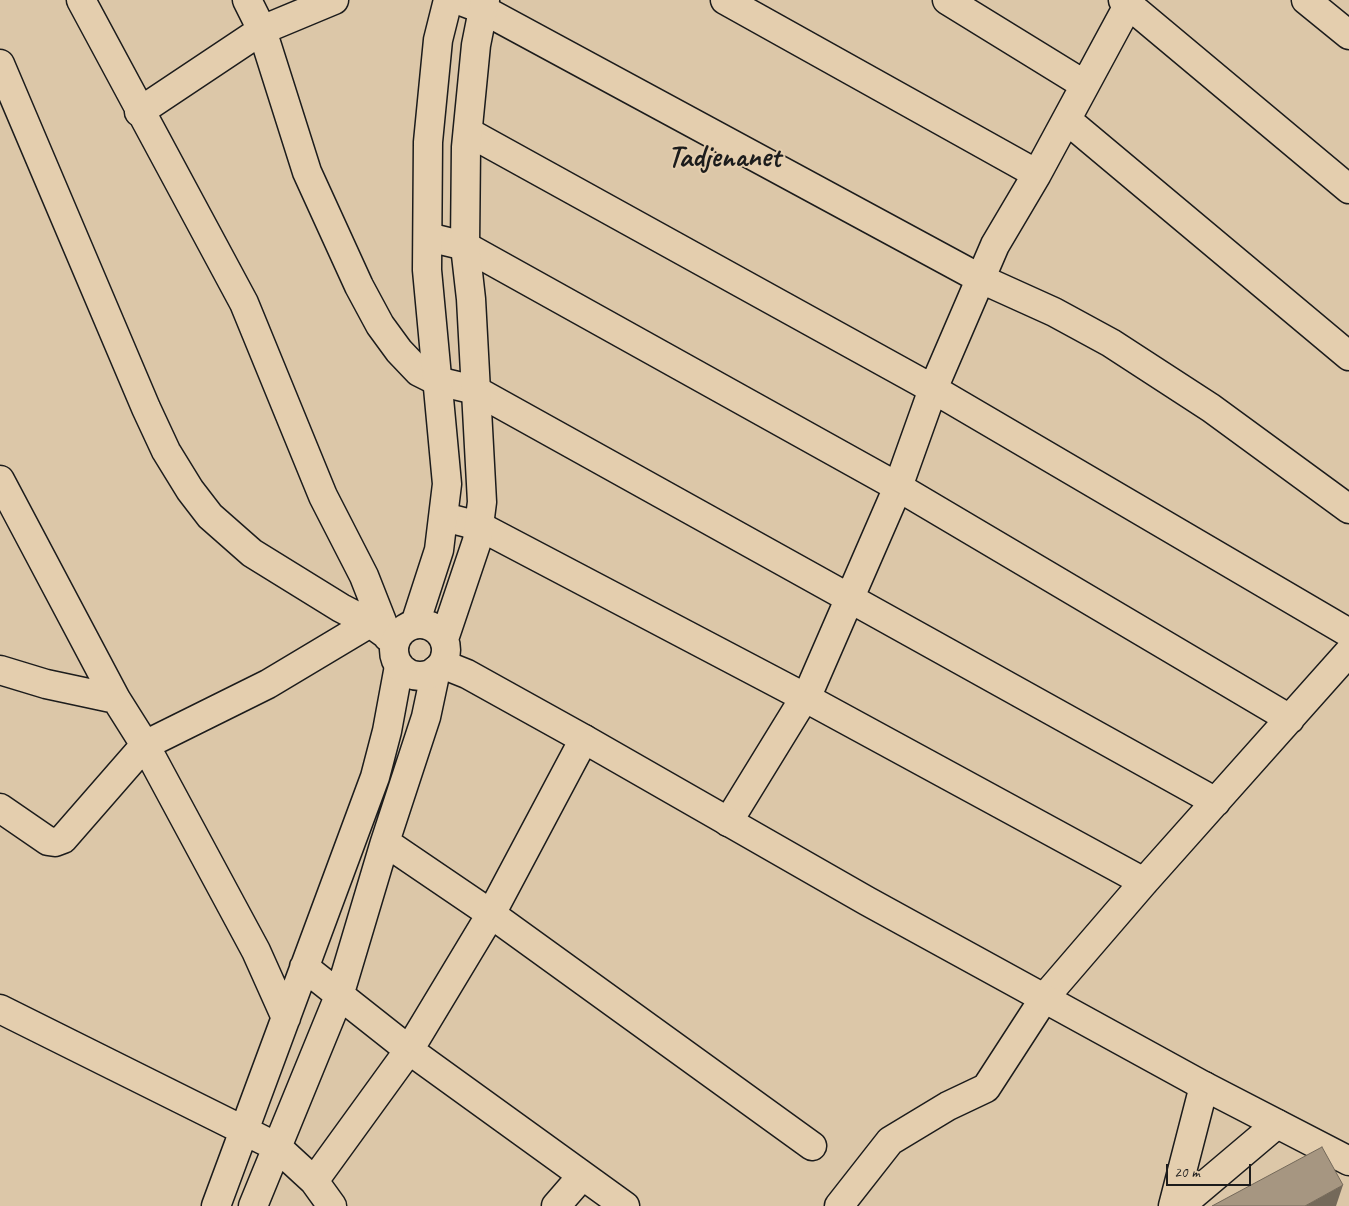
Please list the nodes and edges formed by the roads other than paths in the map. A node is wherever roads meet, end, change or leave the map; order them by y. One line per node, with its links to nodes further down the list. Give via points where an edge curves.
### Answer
1 (81, 0): 14 (street)
2 (247, 0): 10 (street)
3 (334, 0): 10 (street)
4 (448, 0): 19 (street, via 438,40 428,142)
5 (725, 0): 17 (street)
6 (948, 0): 13 (street)
7 (1306, 0): 11 (street)
8 (1128, 1): 13 (street); 18 (street)
9 (475, 3): 16 (street, via 476,45); 21 (street)
10 (262, 30): 14 (street); 23 (street, via 307,172 359,286 399,351 419,372)
11 (1349, 35)
12 (0, 64): 33 (street, via 146,408 166,451 190,490 210,516 252,553)
13 (1085, 85): 15 (street)
14 (139, 112): 33 (street, via 244,303 323,496)
15 (1067, 120): 17 (street); 22 (street)
16 (468, 132): 20 (street); 24 (street)
17 (1037, 174): 21 (street, via 995,245)
18 (1349, 189)
19 (428, 237): 20 (street); 23 (street, via 427,270)
20 (465, 246): 25 (street); 27 (street)
21 (981, 279): 24 (street); 28 (street, via 1111,342 1211,408)
22 (1349, 356)
23 (437, 381): 25 (street); 29 (street, via 447,484)
24 (933, 389): 27 (street); 32 (street)
25 (475, 390): 30 (street, via 482,502); 31 (street)
26 (0, 480): 38 (street)
27 (898, 487): 31 (street); 39 (street)
28 (1349, 509)
29 (444, 516): 30 (street); 33 (street, via 439,550)
30 (479, 526): 35 (street); 37 (street)
31 (850, 600): 37 (street); 42 (street)
32 (1349, 633)
33 (393, 638): 35 (street, via 431,626); 35 (street, via 412,675 429,674); 41 (street, via 268,684); 48 (street, via 387,731 375,777)
34 (1349, 652): 39 (street)
35 (441, 658): 40 (street); 45 (street, via 426,717)
36 (0, 670): 38 (street)
37 (804, 697): 44 (street); 46 (street)
38 (116, 699): 41 (street)
39 (1290, 719): 42 (street)
40 (584, 739): 44 (street); 47 (street)
41 (145, 745): 43 (street, via 63,839 56,842 36,834); 52 (street, via 256,951)
42 (1216, 802): 46 (street)
43 (0, 808)
44 (728, 822): 50 (street)
45 (385, 842): 47 (street); 49 (street)
46 (1144, 882): 50 (street)
47 (491, 914): 53 (street); 57 (street)
48 (304, 967): 49 (street); 52 (street)
49 (339, 996): 53 (street); 58 (street)
50 (1045, 997): 54 (street); 67 (street, via 986,1088 948,1106 890,1141)
51 (0, 1009): 56 (street)
52 (286, 1018): 56 (street)
53 (409, 1050): 60 (street); 61 (street)
54 (1204, 1086): 55 (street); 68 (street)
55 (1277, 1124): 59 (street); 69 (street)
56 (244, 1131): 58 (street); 62 (street)
57 (812, 1146)
58 (277, 1147): 61 (street); 63 (street)
59 (1349, 1161)
60 (582, 1176): 65 (street); 66 (street)
61 (314, 1181): 64 (street)
62 (216, 1206)
63 (253, 1206)
64 (332, 1206)
65 (556, 1206)
66 (625, 1206)
67 (839, 1206)
68 (1173, 1206)
69 (1180, 1206)

